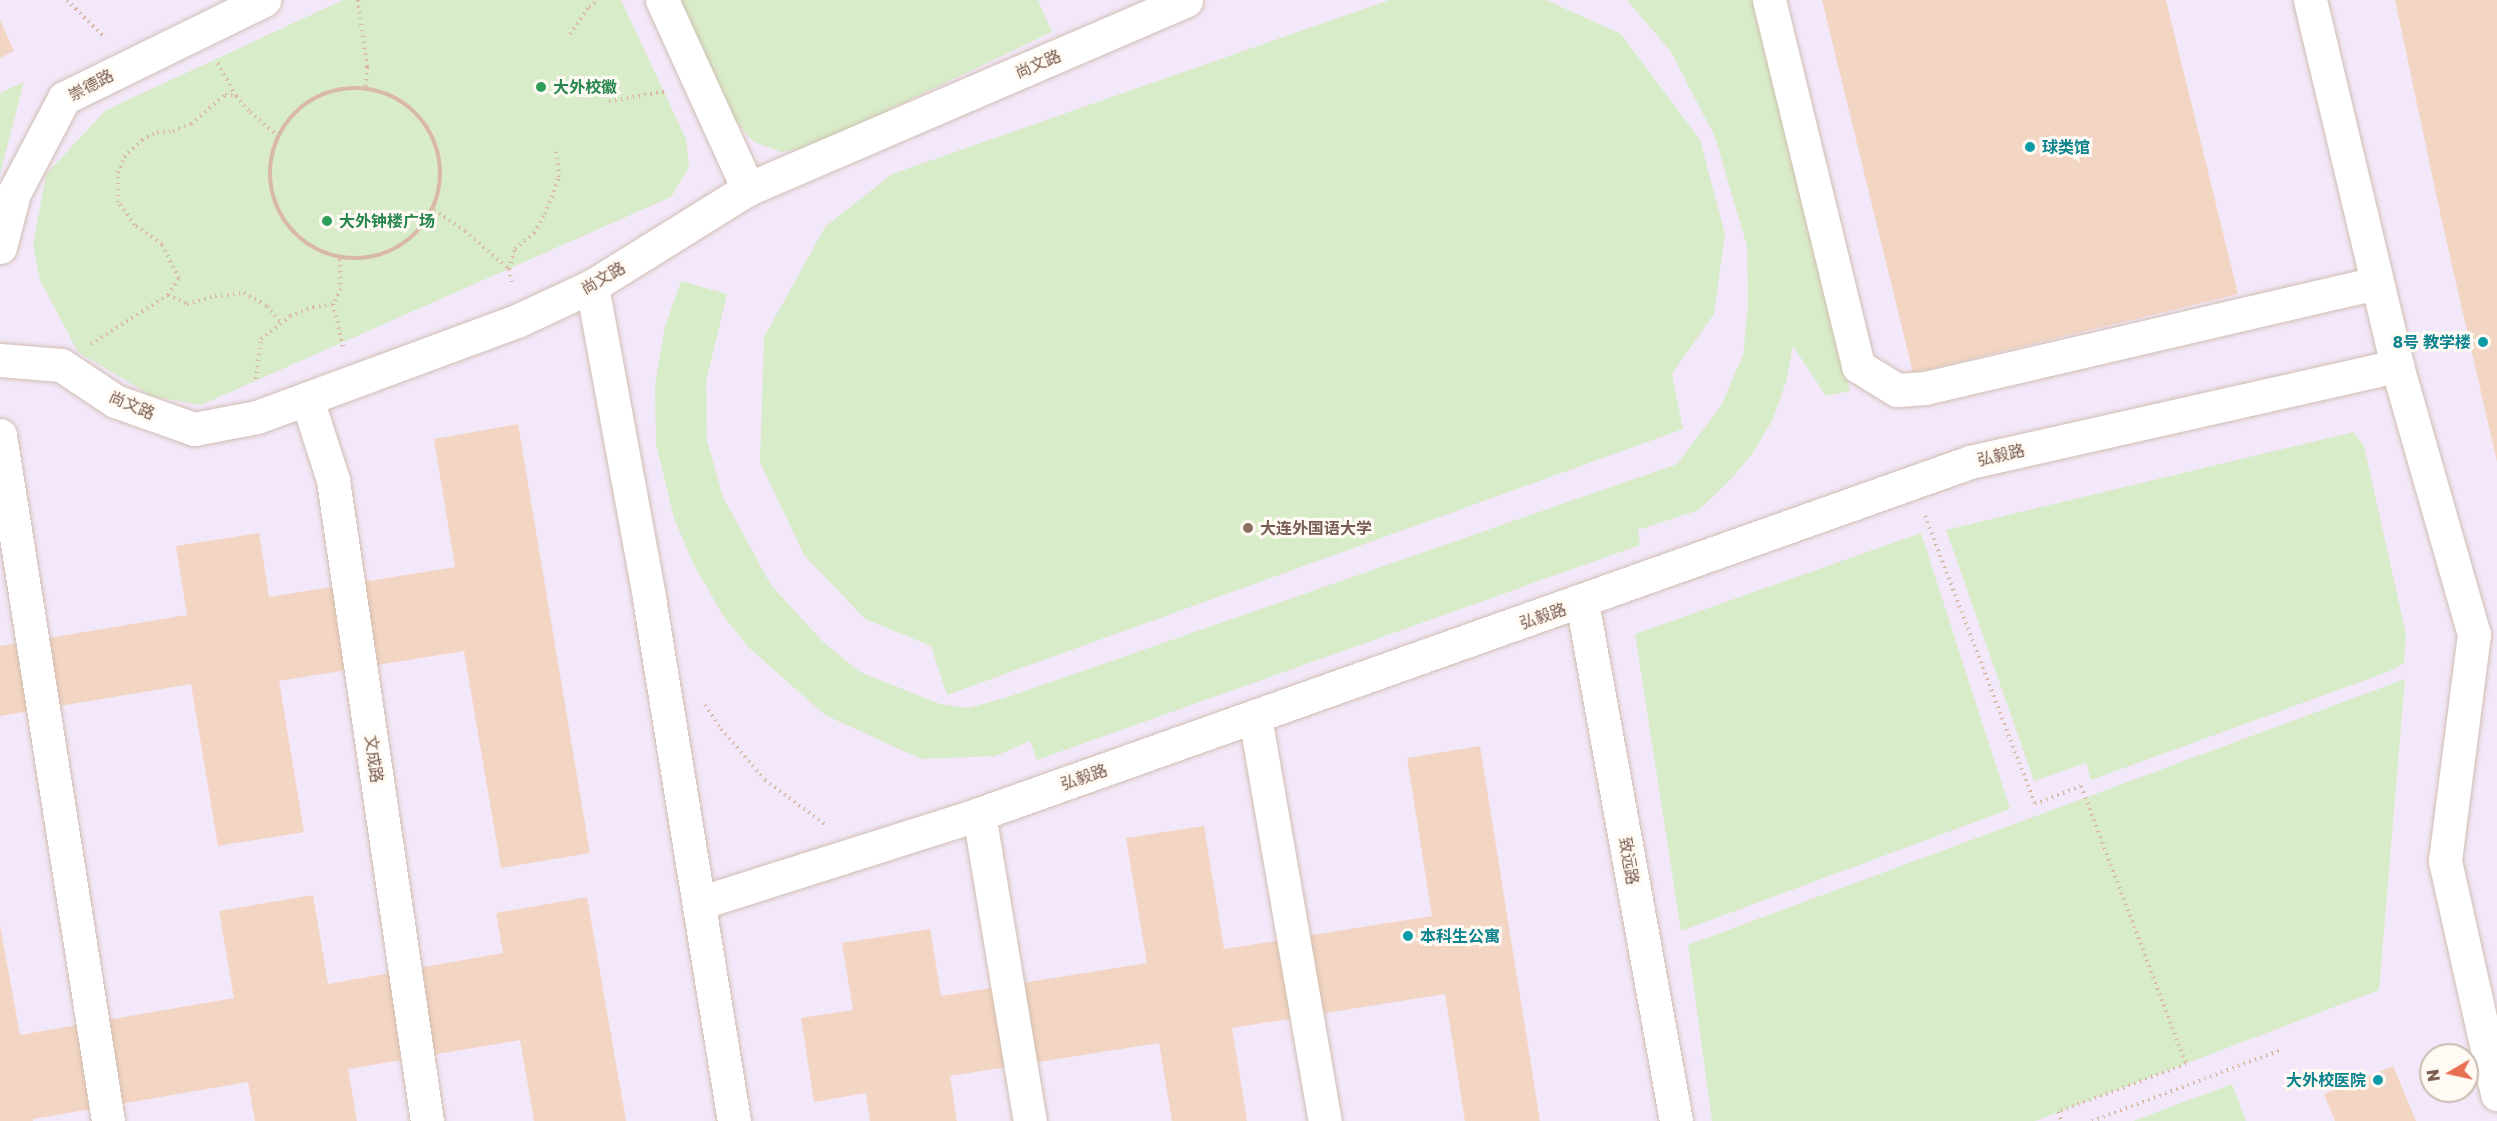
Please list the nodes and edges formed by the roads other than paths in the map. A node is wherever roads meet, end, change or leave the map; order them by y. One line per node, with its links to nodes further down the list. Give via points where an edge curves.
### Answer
1 (264, 0): 7 (street, 崇德路, via 64,98 14,193)
2 (662, 0): 6 (street)
3 (1186, 0): 6 (street, 尚文路)
4 (1770, 0): 8 (street, via 1858,366 1897,390 1925,388)
5 (2310, 0): 8 (street)
6 (748, 189): 9 (street, 尚文路)
7 (0, 247)
8 (2377, 283): 11 (street)
9 (592, 286): 12 (street, 尚文路, via 519,320); 17 (street)
10 (0, 360): 12 (street, 尚文路, via 61,365 115,401 194,429 257,417)
11 (2397, 366): 14 (street, 弘毅路, via 1970,462); 18 (street, via 2474,634 2445,861)
12 (307, 399): 20 (street, 文成路, via 333,480)
13 (0, 435): 19 (street)
14 (1582, 602): 15 (street, 弘毅路); 24 (street, 致远路)
15 (1256, 717): 16 (street, 弘毅路); 23 (street)
16 (979, 814): 17 (street, 弘毅路); 22 (street)
17 (699, 903): 21 (street)
18 (2497, 1094)
19 (108, 1121)
20 (427, 1121)
21 (734, 1121)
22 (1030, 1121)
23 (1325, 1121)
24 (1676, 1121)

